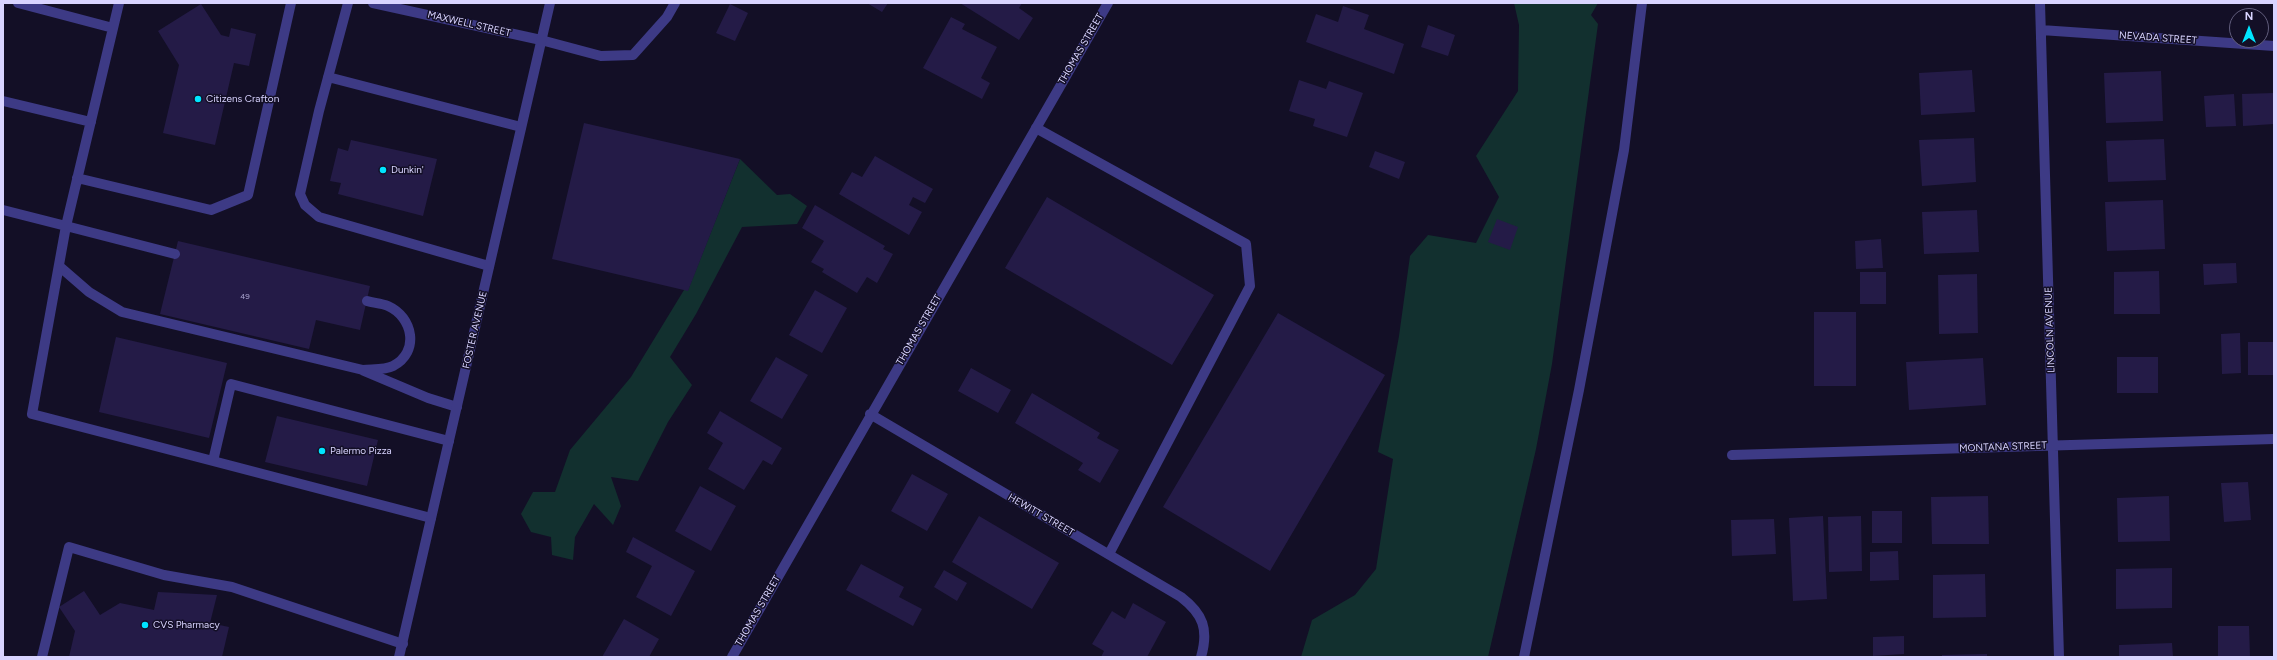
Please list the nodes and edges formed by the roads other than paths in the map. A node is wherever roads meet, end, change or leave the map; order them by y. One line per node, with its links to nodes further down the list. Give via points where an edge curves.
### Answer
1 (18, 3): 11 (street)
2 (119, 3): 11 (street)
3 (291, 3): 20 (street, via 248,195 210,210)
4 (348, 3): 15 (street)
5 (373, 3): 13 (street, MAXWELL STREET)
6 (550, 3): 13 (street, FOSTER AVENUE)
7 (675, 3): 13 (street, MAXWELL STREET, via 667,17 633,55 601,56)
8 (1108, 3): 19 (street, THOMAS STREET)
9 (1642, 3): 42 (street, via 1624,150)
10 (2040, 3): 12 (street, LINCOLN AVENUE)
11 (113, 28): 17 (street)
12 (2041, 30): 14 (street, NEVADA STREET); 32 (street, LINCOLN AVENUE)
13 (541, 40): 18 (street, FOSTER AVENUE)
14 (2274, 46)
15 (328, 77): 18 (street); 25 (street, via 300,194 305,205 319,217)
16 (3, 101): 17 (street)
17 (91, 122): 20 (street)
18 (521, 127): 25 (street, FOSTER AVENUE)
19 (1036, 128): 29 (street, THOMAS STREET); 36 (street, via 1246,244 1250,286)
20 (77, 178): 22 (street)
21 (3, 210): 22 (street)
22 (66, 226): 23 (street); 24 (street)
23 (175, 254)
24 (59, 266): 27 (street, via 89,292 122,312); 34 (street, via 32,414)
25 (489, 266): 28 (street, FOSTER AVENUE)
26 (366, 301): 27 (street, via 388,306 406,320 412,338 406,354 393,366)
27 (363, 370): 28 (street, via 428,398)
28 (457, 407): 31 (street, FOSTER AVENUE)
29 (870, 414): 36 (street, HEWITT STREET); 40 (street, THOMAS STREET)
30 (2274, 439): 32 (street, MONTANA STREET)
31 (449, 441): 34 (street, via 231,384); 35 (street, FOSTER AVENUE)
32 (2053, 446): 33 (street, MONTANA STREET); 43 (street, LINCOLN AVENUE)
33 (1732, 455)
34 (213, 461): 35 (street)
35 (431, 518): 37 (street, FOSTER AVENUE)
36 (1109, 554): 41 (street, HEWITT STREET, via 1196,608 1203,623 1204,648)
37 (403, 644): 38 (street, via 232,587 164,575 69,547); 39 (street, FOSTER AVENUE)
38 (42, 657)
39 (399, 657)
40 (732, 657)
41 (1201, 657)
42 (1524, 657)
43 (2059, 657)

